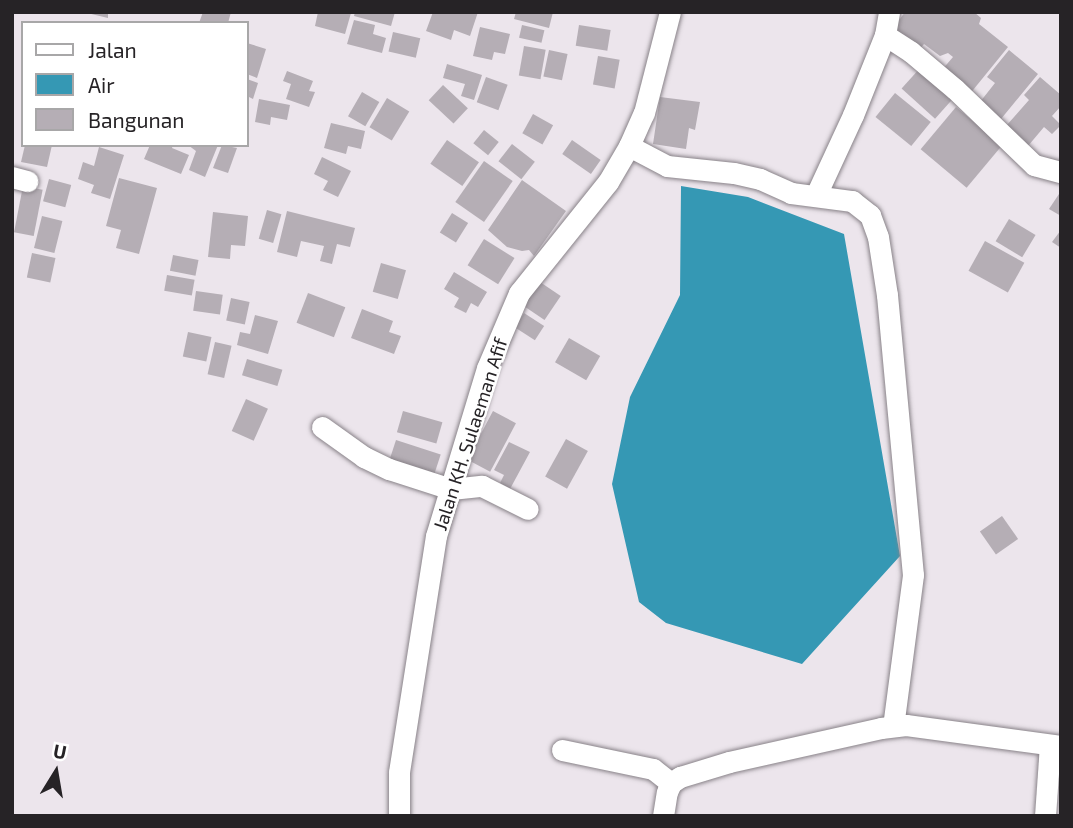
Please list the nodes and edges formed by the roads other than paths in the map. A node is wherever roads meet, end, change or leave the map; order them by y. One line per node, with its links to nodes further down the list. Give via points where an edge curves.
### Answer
1 (670, 12): 4 (street, Jalan KH. Sulaeman Afif, via 644,113)
2 (889, 12): 3 (street)
3 (885, 36): 5 (street, via 955,89 1034,165); 6 (street)
4 (629, 146): 6 (street, via 667,166 734,173 791,193); 8 (street, Jalan KH. Sulaeman Afif, via 608,182 519,293 487,368)
5 (1061, 172)
6 (816, 195): 10 (street, via 852,201 870,215 887,295 913,575)
7 (322, 427): 8 (street, via 364,457)
8 (451, 489): 9 (street, via 482,486); 14 (street, Jalan KH. Sulaeman Afif, via 436,536 399,772)
9 (528, 509)
10 (892, 726): 11 (street); 13 (street, via 729,762)
11 (1056, 746): 16 (street)
12 (562, 750): 13 (street, via 653,769)
13 (671, 783): 15 (street)
14 (399, 816)
15 (663, 816)
16 (1045, 816)

